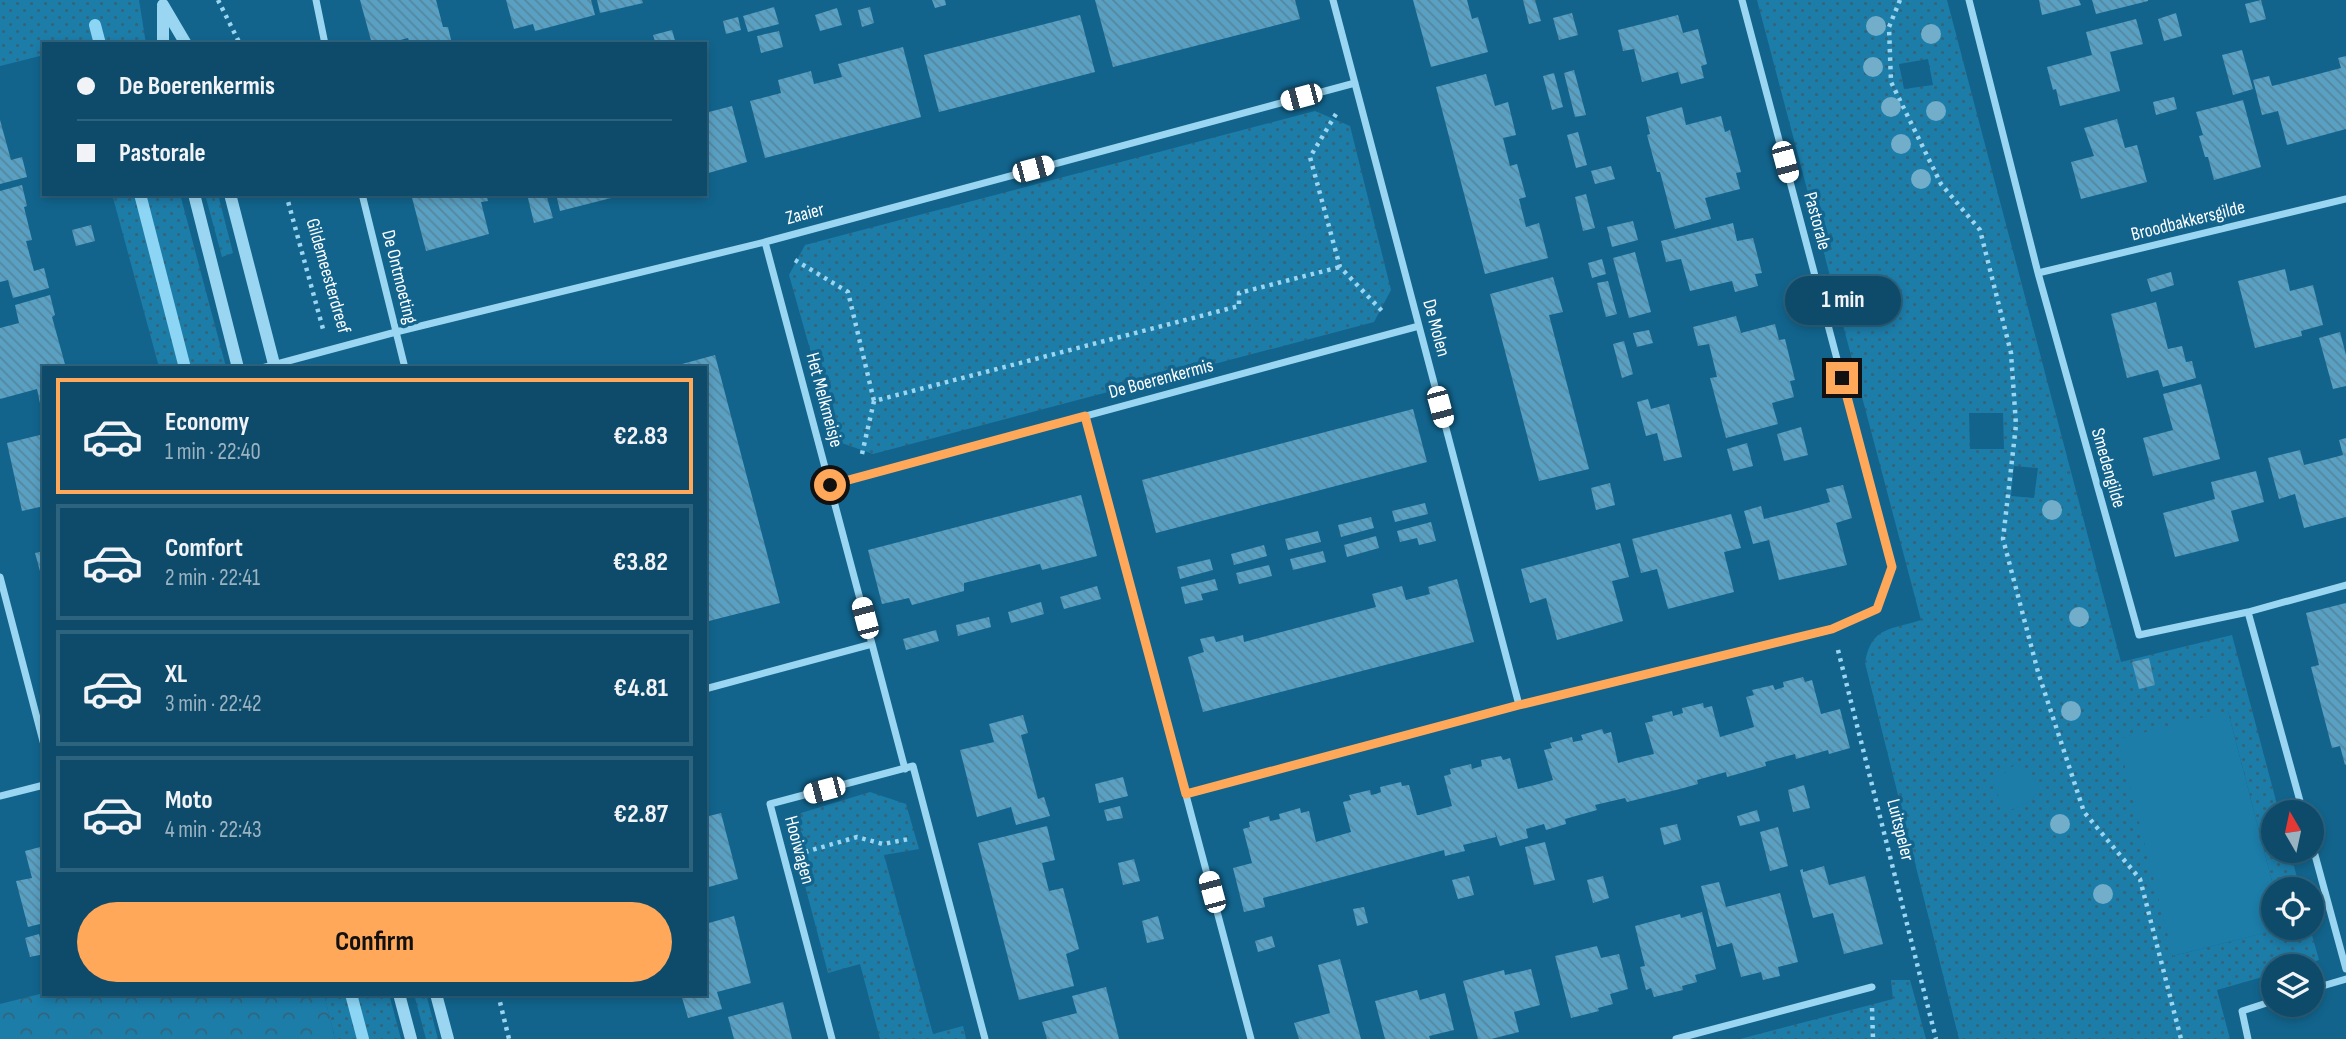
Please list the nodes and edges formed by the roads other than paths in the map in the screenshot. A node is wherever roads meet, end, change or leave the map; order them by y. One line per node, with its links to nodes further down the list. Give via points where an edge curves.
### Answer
1 (316, 0): 8 (street)
2 (1333, 0): 9 (street, De Molen)
3 (1742, 0): 28 (street, Pastorale, via 1892,567 1877,609 1832,629)
4 (1969, 0): 15 (street, Smedengilde)
5 (163, 3): 6 (street); 7 (street)
6 (163, 42)
7 (186, 42)
8 (325, 42)
9 (1355, 83): 14 (street, Zaaier); 16 (street, De Molen)
10 (195, 196): 18 (street)
11 (230, 196): 19 (street)
12 (362, 196): 17 (street, De Ontmoeting)
13 (2346, 199): 15 (street, Broodbakkersgilde)
14 (765, 242): 17 (street, Zaaier); 22 (street, Het Melkmeisje)
15 (2038, 273): 25 (street, Smedengilde, via 2139,635)
16 (1419, 326): 21 (street, De Boerenkermis); 28 (street, De Molen)
17 (396, 332): 19 (street, Zaaier); 20 (street, De Ontmoeting)
18 (237, 366)
19 (270, 366)
20 (404, 366)
21 (1085, 416): 22 (street, De Boerenkermis); 32 (street)
22 (830, 485): 26 (street, Het Melkmeisje)
23 (0, 576): 29 (street)
24 (2346, 585): 25 (street)
25 (2248, 612): 34 (street)
26 (872, 644): 27 (street); 30 (street)
27 (707, 688)
28 (1519, 705): 32 (street, Pastorale)
29 (42, 737)
30 (905, 769): 45 (street, Hooiwagen, via 770,804); 46 (street, via 913,766)
31 (42, 786): 33 (street)
32 (1186, 794): 47 (street)
33 (0, 796)
34 (2300, 800)
35 (2317, 863): 36 (street)
36 (2346, 969)
37 (2346, 979): 38 (street)
38 (2324, 985)
39 (1872, 987): 48 (street)
40 (400, 996): 43 (street)
41 (437, 996): 44 (street)
42 (2261, 1005): 49 (street, via 2242,1011)
43 (411, 1039)
44 (448, 1039)
45 (832, 1039)
46 (985, 1039)
47 (1251, 1039)
48 (1676, 1039)
49 (2248, 1039)

